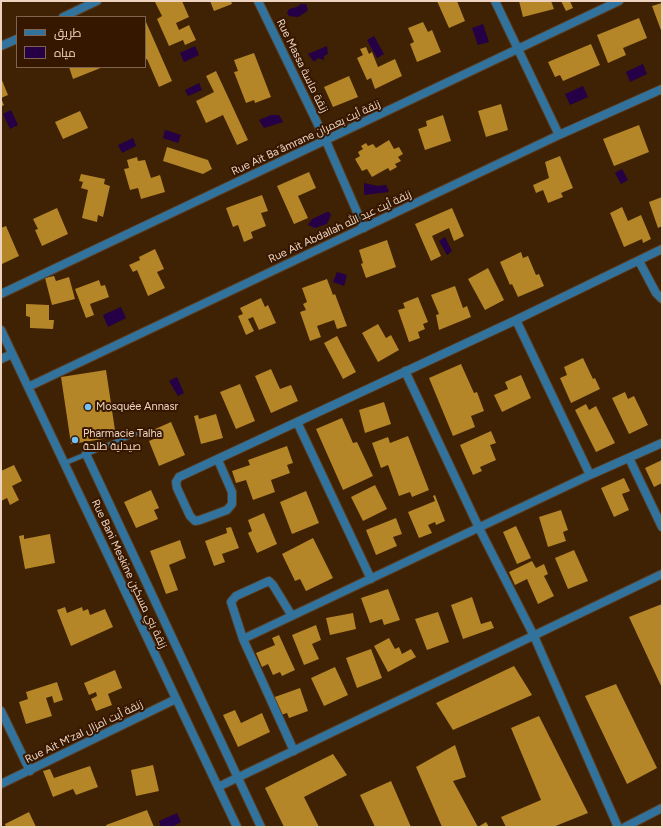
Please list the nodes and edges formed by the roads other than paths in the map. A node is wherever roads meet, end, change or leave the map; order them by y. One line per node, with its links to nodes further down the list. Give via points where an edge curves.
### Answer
1 (97, 1): 5 (street)
2 (258, 1): 11 (street, Rue Massa زنقة ماسة)
3 (495, 1): 8 (street)
4 (619, 1): 8 (street, Rue Ait Ba´âmrane زنقة أيت بعمران)
5 (65, 16)
6 (16, 39): 7 (street)
7 (1, 46)
8 (518, 49): 10 (street); 11 (street, Rue Ait Ba´âmrane زنقة أيت بعمران)
9 (662, 89): 10 (street, Rue Ait Abdallah زنقة أيت عبد الله)
10 (559, 135): 12 (street, Rue Ait Abdallah زنقة أيت عبد الله)
11 (326, 141): 12 (street, Rue Massa زنقة ماسة); 15 (street, Rue Ait Ba´âmrane زنقة أيت بعمران)
12 (364, 228): 22 (street, Rue Ait Abdallah زنقة أيت عبد الله)
13 (662, 249): 14 (street)
14 (639, 261): 16 (street, via 656,293); 17 (street)
15 (1, 294)
16 (662, 299)
17 (516, 320): 21 (street); 30 (street)
18 (1, 330): 19 (street, Rue Bani Meskine زنقة بني مسكين)
19 (12, 354): 20 (street); 22 (street, Rue Bani Meskine زنقة بني مسكين)
20 (1, 359)
21 (405, 371): 23 (street); 32 (street)
22 (28, 387): 29 (street, Rue Bani Meskine زنقة بني مسكين)
23 (297, 422): 28 (street); 34 (street)
24 (135, 434): 26 (lane)
25 (662, 443): 27 (street)
26 (86, 454): 29 (lane); 42 (street)
27 (629, 458): 30 (street); 31 (street)
28 (218, 460): 28 (street, via 177,479 178,488 194,520 227,510 232,504 232,492)
29 (64, 463): 38 (street, Rue Bani Meskine زنقة بني مسكين)
30 (590, 475): 32 (street)
31 (662, 527)
32 (479, 528): 34 (street); 36 (street)
33 (662, 574): 36 (street)
34 (371, 579): 35 (street)
35 (292, 616): 37 (street); 37 (street, via 271,582 265,582 236,596 231,602)
36 (534, 636): 40 (street); 48 (street)
37 (244, 639): 40 (street)
38 (176, 699): 41 (street, Rue Ait M'zal زنقة أيت امزال); 44 (street, Rue Bani Meskine زنقة بني مسكين)
39 (1, 711): 41 (street)
40 (294, 750): 42 (street)
41 (30, 771): 43 (street, Rue Ait M'zal زنقة أيت امزال)
42 (236, 778): 44 (street); 47 (street)
43 (1, 784)
44 (218, 787): 46 (street, Rue Bani Meskine زنقة بني مسكين)
45 (662, 808): 49 (street)
46 (233, 826)
47 (261, 827)
48 (618, 827)
49 (625, 827)

